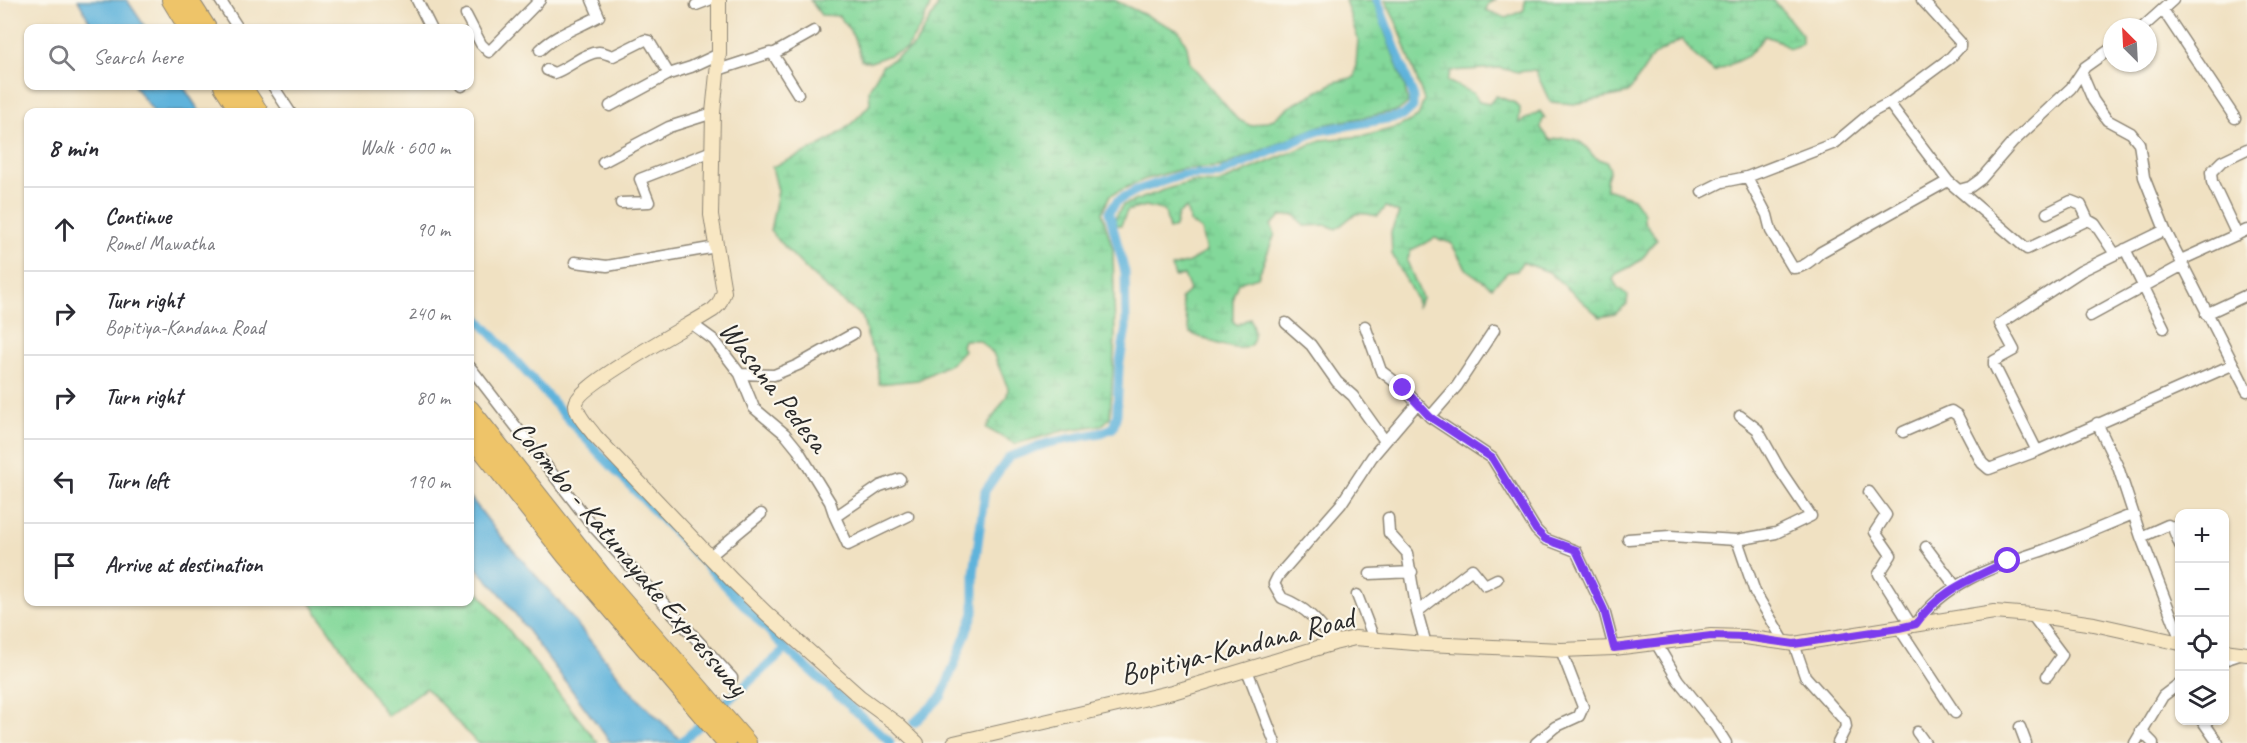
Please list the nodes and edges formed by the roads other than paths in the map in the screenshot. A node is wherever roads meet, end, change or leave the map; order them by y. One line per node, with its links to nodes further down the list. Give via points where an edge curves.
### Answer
1 (171, 0): 15 (highway)
2 (189, 0): 16 (highway)
3 (220, 0): 17 (street)
4 (417, 0): 18 (street)
5 (540, 0): 20 (street, via 489,52)
6 (592, 0): 22 (street, via 600,16 550,40)
7 (709, 0): 11 (street)
8 (719, 0): 23 (street)
9 (1922, 0): 34 (street, via 1960,42 1960,47)
10 (2173, 0): 12 (street)
11 (696, 6)
12 (2163, 9): 14 (street); 40 (street)
13 (466, 15): 19 (street)
14 (2152, 18)
15 (186, 24)
16 (204, 24)
17 (235, 24)
18 (430, 24)
19 (471, 24)
20 (474, 30)
21 (814, 31): 24 (street)
22 (540, 50)
23 (719, 54): 27 (street); 28 (street)
24 (773, 54): 27 (street); 33 (street)
25 (2103, 54): 29 (street, via 2085,67)
26 (547, 70): 28 (street, via 564,70 600,52 613,56 645,40)
27 (718, 70): 39 (street)
28 (669, 74): 35 (street)
29 (2082, 74): 46 (street, via 1981,179); 51 (street, via 2107,120 2139,143 2144,177)
30 (226, 90): 36 (highway)
31 (245, 90): 37 (highway)
32 (276, 90): 38 (street)
33 (798, 94)
34 (1889, 103): 44 (street, via 1835,143); 45 (street)
35 (610, 106)
36 (237, 108)
37 (256, 108)
38 (287, 108)
39 (713, 113): 42 (street); 43 (street, via 669,128)
40 (2235, 118)
41 (2247, 149): 52 (street, via 2222,161 2211,172 2212,182)
42 (712, 151): 48 (street, via 640,179 649,202); 53 (street, via 711,215)
43 (603, 162)
44 (1747, 177): 45 (street, via 1793,268 1810,262 1821,252); 47 (street, via 1722,182)
45 (1948, 181): 46 (street)
46 (1959, 190): 50 (street, via 2026,249)
47 (1702, 192)
48 (621, 203)
49 (2047, 213): 50 (street, via 2072,201 2081,205)
50 (2088, 220): 54 (street)
51 (2165, 230): 54 (street); 56 (street)
52 (2242, 232): 56 (street)
53 (716, 247): 55 (street, via 607,266); 62 (street, via 722,298 713,310)
54 (2120, 252): 57 (street); 79 (street, via 2081,271 2000,324 2014,350 1994,364)
55 (575, 262)
56 (2182, 262): 57 (street); 59 (street)
57 (2144, 287): 60 (street); 64 (street)
58 (2247, 295): 59 (street)
59 (2206, 314): 67 (street)
60 (2090, 316)
61 (1286, 323): 78 (street, via 1311,345)
62 (692, 324): 69 (street, Wasana Pedesa, via 714,340); 92 (street, via 621,365 578,397 576,405 596,436)
63 (1365, 326): 71 (street, via 1381,370)
64 (2164, 328)
65 (1494, 330): 74 (street, via 1457,386)
66 (853, 334): 69 (street, via 774,375)
67 (2232, 365): 70 (street); 75 (street)
68 (474, 372): 115 (street, via 592,525)
69 (740, 374): 85 (street, Wasana Pedesa, via 754,408 798,450)
70 (2247, 391)
71 (1417, 404): 74 (street); 78 (street)
72 (474, 414): 118 (highway, Colombo - Katunayake Expressway)
73 (1740, 416): 90 (street, via 1757,429 1810,516 1776,533)
74 (1430, 417): 108 (street, via 1492,458 1545,539 1576,550 1604,610)
75 (2097, 423): 79 (street); 83 (street, via 2118,467)
76 (1903, 432): 79 (street, via 1951,411 1989,469)
77 (474, 440): 118 (highway, Colombo - Katunayake Expressway, via 566,556)
78 (1385, 441): 104 (street, via 1341,504 1274,584 1282,598 1317,619)
79 (2037, 451)
80 (900, 479): 85 (street, via 880,486)
81 (1869, 492): 101 (street, via 1886,515 1875,532 1891,555 1879,574)
82 (760, 514): 92 (street)
83 (2133, 514): 88 (street); 96 (street, via 2008,561)
84 (908, 516): 85 (street, Wasana Pedesa, via 848,545)
85 (835, 517)
86 (1388, 518): 93 (street, via 1389,533 1407,553)
87 (2175, 533): 88 (street, via 2168,525)
88 (2141, 537): 100 (street)
89 (1628, 539): 90 (street, via 1670,536)
90 (1737, 540): 106 (street, via 1755,592)
91 (1926, 547): 96 (street)
92 (710, 556): 125 (street, via 793,637)
93 (1412, 572): 94 (street); 98 (street)
94 (1370, 574)
95 (1497, 579): 98 (street, via 1485,585 1472,569)
96 (1956, 587): 101 (street)
97 (1357, 595): 102 (street)
98 (1417, 612): 107 (street)
99 (2032, 615): 101 (street, Bopitiya-Kandana Road, via 1994,612); 103 (street, Bopitiya-Kandana Road); 114 (street, via 2062,655)
100 (2175, 625)
101 (1909, 626): 106 (street, Bopitiya-Kandana Road); 117 (street)
102 (1374, 639): 104 (street, Bopitiya-Kandana Road); 107 (street, Bopitiya-Kandana Road)
103 (2175, 642)
104 (1334, 643): 113 (street, Bopitiya-Kandana Road)
105 (1656, 643): 106 (street, Bopitiya-Kandana Road, via 1711,636); 108 (street, Bopitiya-Kandana Road); 129 (street, via 1678,680)
106 (1790, 643): 130 (street, via 1805,676 1845,721)
107 (1426, 644): 109 (street, Bopitiya-Kandana Road)
108 (1614, 648): 109 (street, Bopitiya-Kandana Road)
109 (1561, 650): 128 (street, via 1583,707 1579,716 1555,727)
110 (2229, 652): 111 (street)
111 (2244, 654): 112 (street)
112 (2229, 658)
113 (1247, 670): 126 (street, Bopitiya-Kandana Road, via 1173,692); 127 (street)
114 (2047, 676)
115 (732, 678)
116 (2175, 688): 121 (street, via 2163,696)
117 (1954, 713)
118 (712, 715): 123 (highway, Colombo - Katunayake Expressway); 124 (highway, Colombo - Katunayake Expressway)
119 (2205, 725): 135 (street)
120 (2020, 727): 132 (street)
121 (2141, 731): 133 (street); 134 (street)
122 (1917, 732): 131 (street)
123 (726, 743)
124 (747, 743)
125 (917, 743)
126 (954, 743)
127 (1275, 743)
128 (1536, 743)
129 (1726, 743)
130 (1838, 743)
131 (1925, 743)
132 (2026, 743)
133 (2135, 743)
134 (2152, 743)
135 (2218, 743)

